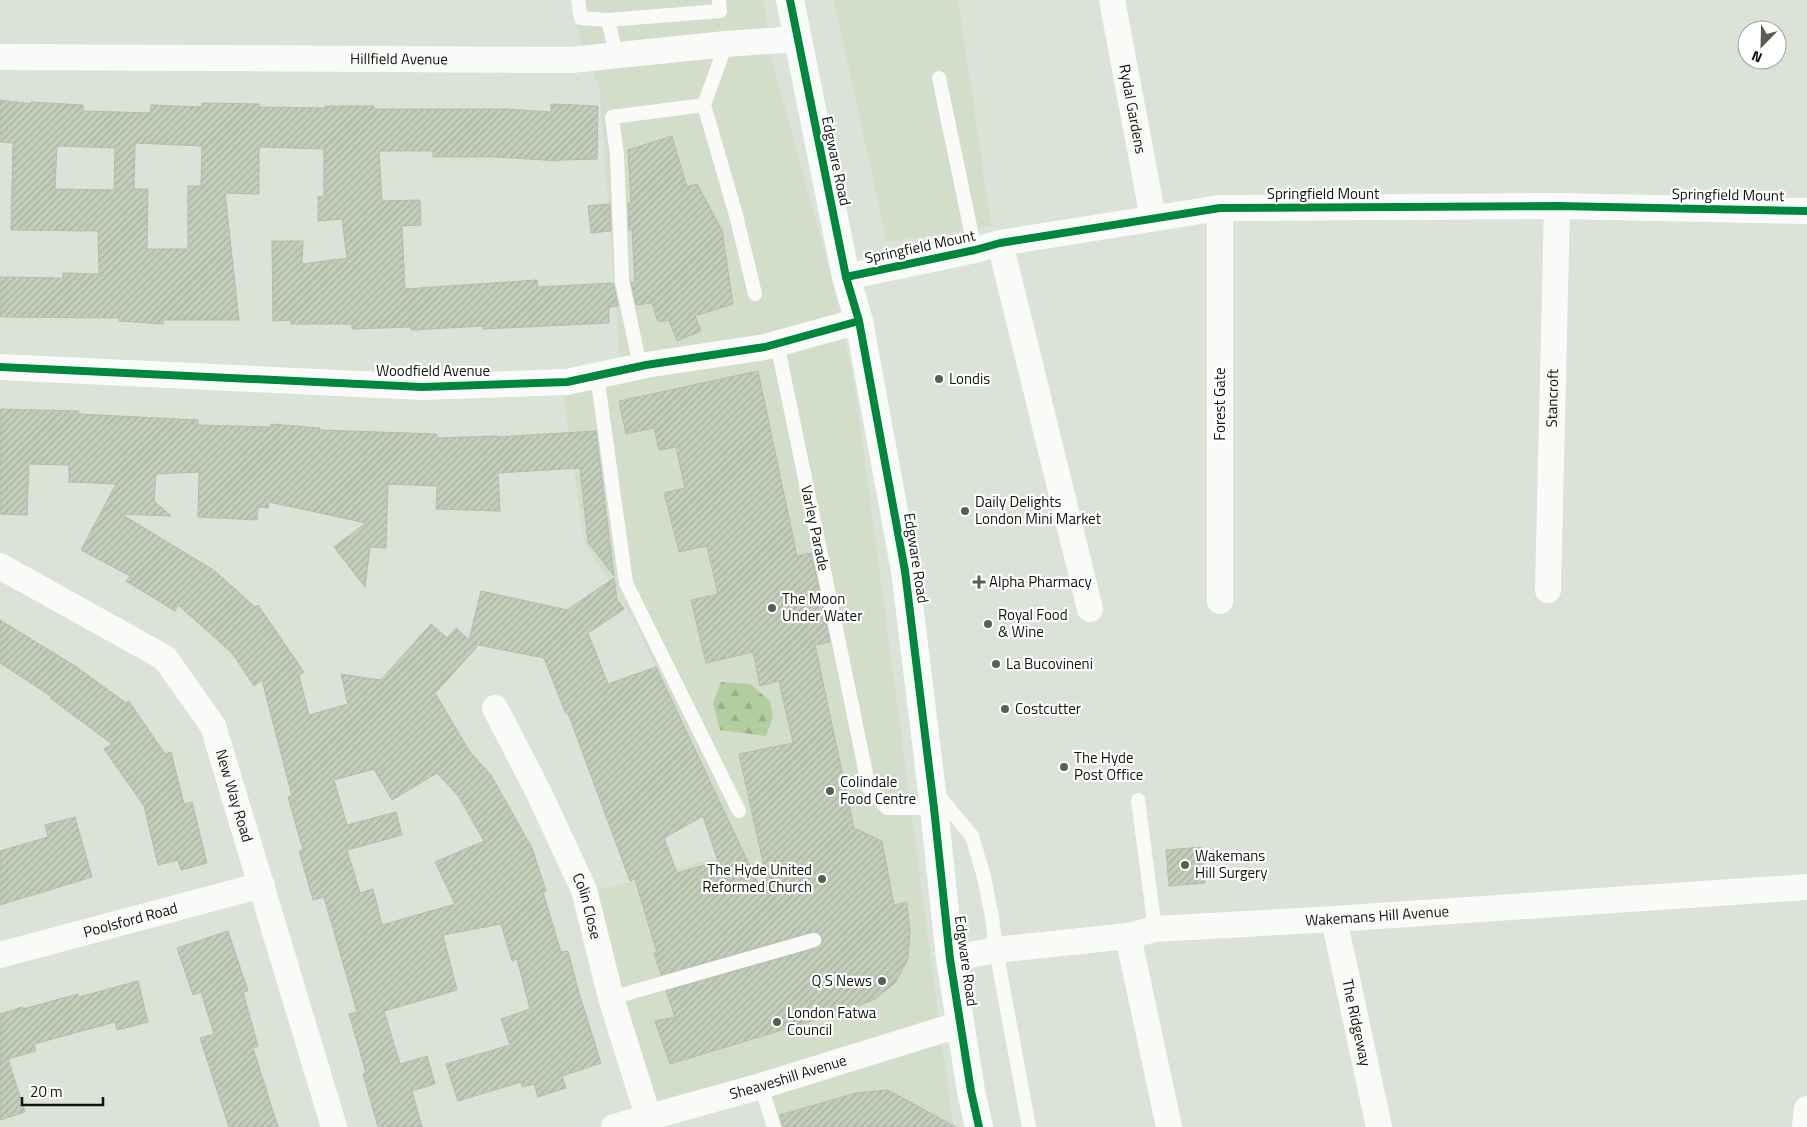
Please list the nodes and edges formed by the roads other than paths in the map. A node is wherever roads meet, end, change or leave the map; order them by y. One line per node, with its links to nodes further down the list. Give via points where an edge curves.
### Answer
1 (578, 0): 5 (lane, via 581,18)
2 (719, 0): 5 (lane, via 720,11)
3 (790, 0): 6 (main road, Edgware Road)
4 (1112, 0): 15 (street, Rydal Gardens)
5 (608, 20): 8 (lane)
6 (797, 38): 7 (street, Hillfield Avenue); 18 (main road, Edgware Road)
7 (726, 44): 8 (street, Hillfield Avenue); 11 (lane)
8 (616, 54): 9 (street, Hillfield Avenue, via 571,60)
9 (0, 57)
10 (939, 78): 17 (lane)
11 (704, 106): 19 (lane); 22 (lane, via 612,118 622,281)
12 (1557, 206): 13 (street, Springfield Mount); 14 (street, Springfield Mount); 26 (street, Stancroft)
13 (1220, 208): 15 (street, Springfield Mount); 27 (street, Forest Gate)
14 (1807, 211)
15 (1153, 218): 16 (street, Springfield Mount)
16 (1000, 243): 17 (street, Springfield Mount); 28 (street)
17 (974, 250): 18 (street, Springfield Mount)
18 (846, 277): 20 (main road, Edgware Road)
19 (755, 294)
20 (859, 321): 21 (street, Woodfield Avenue); 30 (main road, Edgware Road, via 905,571)
21 (777, 343): 22 (street, Woodfield Avenue); 30 (lane, Varley Parade, via 869,788 887,808)
22 (640, 366): 24 (street, Woodfield Avenue)
23 (0, 367): 24 (street, Woodfield Avenue, via 422,387 567,382)
24 (597, 375): 32 (lane, via 626,583)
25 (0, 566): 33 (street, New Way Road, via 165,658 213,726)
26 (1548, 590)
27 (1220, 601)
28 (1090, 609)
29 (495, 708): 42 (street, Colin Close, via 584,890)
30 (932, 797): 39 (lane, Edgware Road, via 972,836 986,885); 41 (main road, Edgware Road)
31 (1138, 800): 36 (lane)
32 (739, 811)
33 (262, 885): 40 (street, Poolsford Road); 47 (street, New Way Road)
34 (1807, 888): 35 (street, Wakemans Hill Avenue)
35 (1334, 919): 36 (street, Wakemans Hill Avenue); 53 (street, The Ridgeway)
36 (1155, 929): 37 (street, Wakemans Hill Avenue)
37 (1128, 936): 39 (street, Wakemans Hill Avenue); 52 (street)
38 (814, 940): 42 (lane)
39 (996, 950): 41 (street, Wakemans Hill Avenue); 51 (lane, Edgware Road)
40 (0, 955)
41 (950, 959): 43 (main road, Edgware Road)
42 (611, 998): 46 (street, Colin Close)
43 (961, 1024): 44 (street, Sheaveshill Avenue); 50 (main road, Edgware Road)
44 (761, 1086): 46 (street, Sheaveshill Avenue); 49 (lane)
45 (1807, 1109): 54 (street)
46 (648, 1116): 48 (street, Sheaveshill Avenue)
47 (334, 1127)
48 (614, 1127)
49 (774, 1127)
50 (979, 1127)
51 (1029, 1127)
52 (1169, 1127)
53 (1379, 1127)
54 (1804, 1127)

